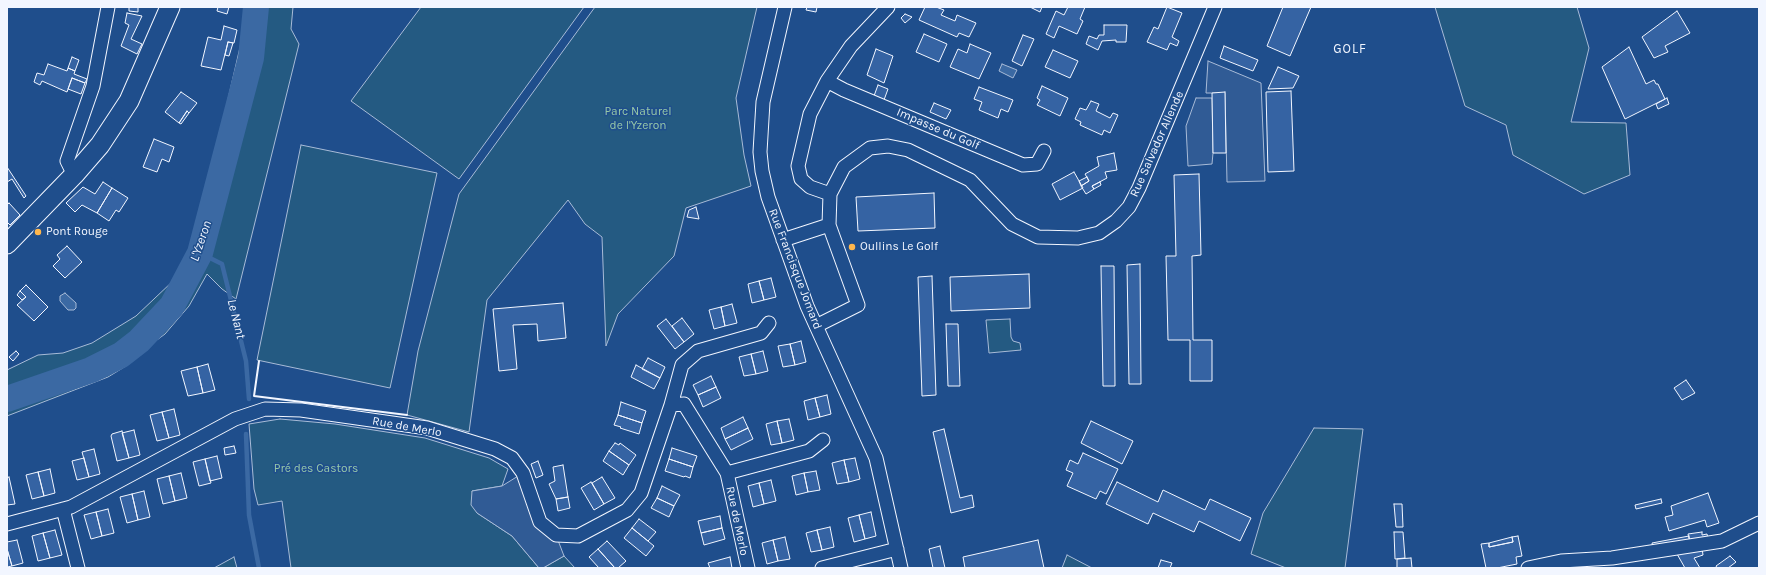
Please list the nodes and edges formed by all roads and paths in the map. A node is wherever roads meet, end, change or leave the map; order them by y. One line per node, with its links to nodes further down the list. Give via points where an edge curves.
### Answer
1 (170, 7): 8 (main road, via 129,100 100,145)
2 (785, 7): 11 (street, Rue Francisque Jomard, via 763,102 760,152 768,197)
3 (888, 7): 6 (street, via 851,46)
4 (1215, 7): 9 (street, Rue Salvador Allende, via 1139,188 1129,207 1116,221 1099,233 1078,238 1038,237 1012,224 970,180 908,150 888,146 870,148 844,167)
5 (108, 8): 8 (street, via 93,86 67,161)
6 (827, 81): 7 (street, Impasse du Golf, via 1023,165 1037,164); 9 (street, via 810,114 798,166 802,179 810,187)
7 (1044, 151)
8 (74, 175): 12 (main road)
9 (830, 194): 10 (street, Rue Salvador Allende)
10 (829, 225): 11 (street); 14 (street, Rue Salvador Allende, via 858,306)
11 (783, 240): 14 (street, Rue Francisque Jomard)
12 (7, 244)
13 (769, 323): 15 (street, Rue de Merlo, via 762,333 698,351 682,365)
14 (816, 326): 21 (street, Rue Francisque Jomard, via 876,458)
15 (671, 405): 17 (street, Rue de Merlo, via 684,404); 18 (street, Rue de Merlo, via 641,493 627,510 578,536 556,535 540,522 523,473 512,458 495,449 427,428 301,410 265,409 235,419)
16 (823, 440): 17 (street, Rue de Merlo, via 809,451)
17 (727, 473): 23 (street, Rue de Merlo)
18 (63, 509): 20 (street, Rue de Merlo); 22 (street)
19 (1759, 523): 26 (street, via 1722,541 1612,558 1561,561)
20 (7, 524)
21 (897, 549): 24 (street); 25 (street, Rue Francisque Jomard)
22 (78, 568)
23 (748, 568)
24 (822, 568)
25 (901, 568)
26 (1528, 568)

